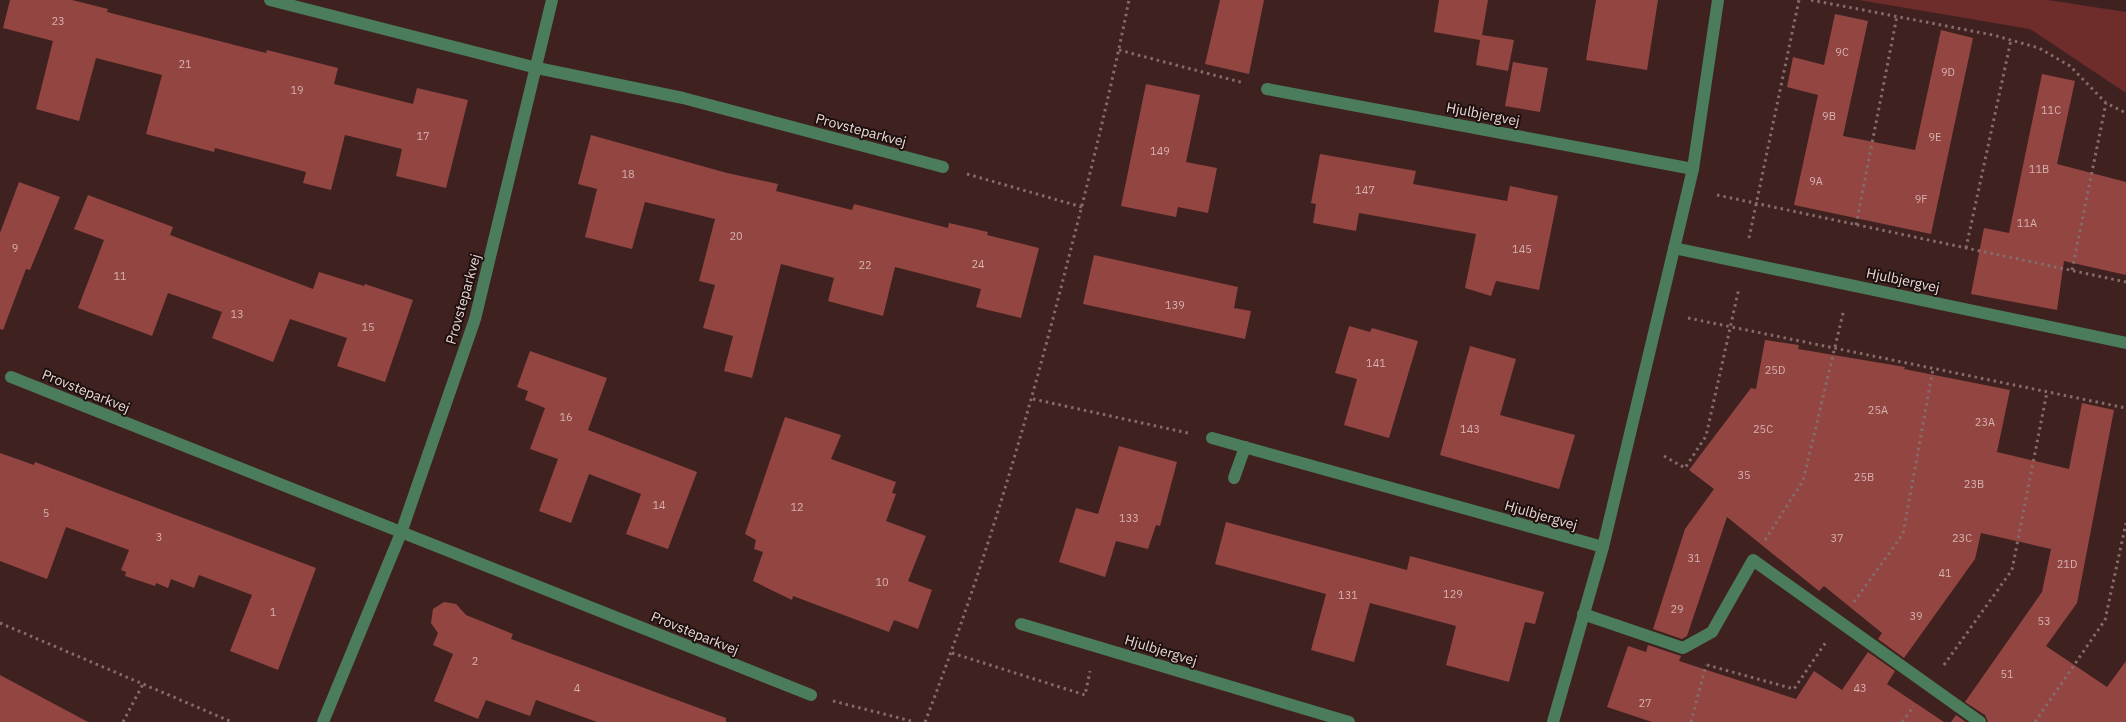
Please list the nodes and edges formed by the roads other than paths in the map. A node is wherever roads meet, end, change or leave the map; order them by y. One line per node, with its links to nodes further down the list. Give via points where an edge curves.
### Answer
1 (270, 0): 4 (street, Provsteparkvej)
2 (552, 0): 4 (street, Provsteparkvej)
3 (1718, 0): 7 (street)
4 (537, 68): 6 (street, Provsteparkvej, via 683,98); 14 (street, Provsteparkvej, via 475,319)
5 (1267, 89): 7 (street, Hjulbjergvej)
6 (943, 167)
7 (1693, 169): 8 (street)
8 (1674, 248): 9 (street, Hjulbjergvej); 15 (street)
9 (2126, 343)
10 (11, 377): 14 (street, Provsteparkvej)
11 (1212, 438): 12 (street, Hjulbjergvej)
12 (1245, 447): 13 (street); 15 (street, Hjulbjergvej)
13 (1234, 478)
14 (401, 533): 18 (street, Provsteparkvej); 19 (street, Provsteparkvej)
15 (1603, 547): 16 (street)
16 (1583, 614): 21 (street); 22 (street, via 1683,648 1712,632 1752,560)
17 (1021, 624): 20 (street, Hjulbjergvej)
18 (810, 695)
19 (323, 722)
20 (1349, 722)
21 (1553, 722)
22 (1980, 722)

